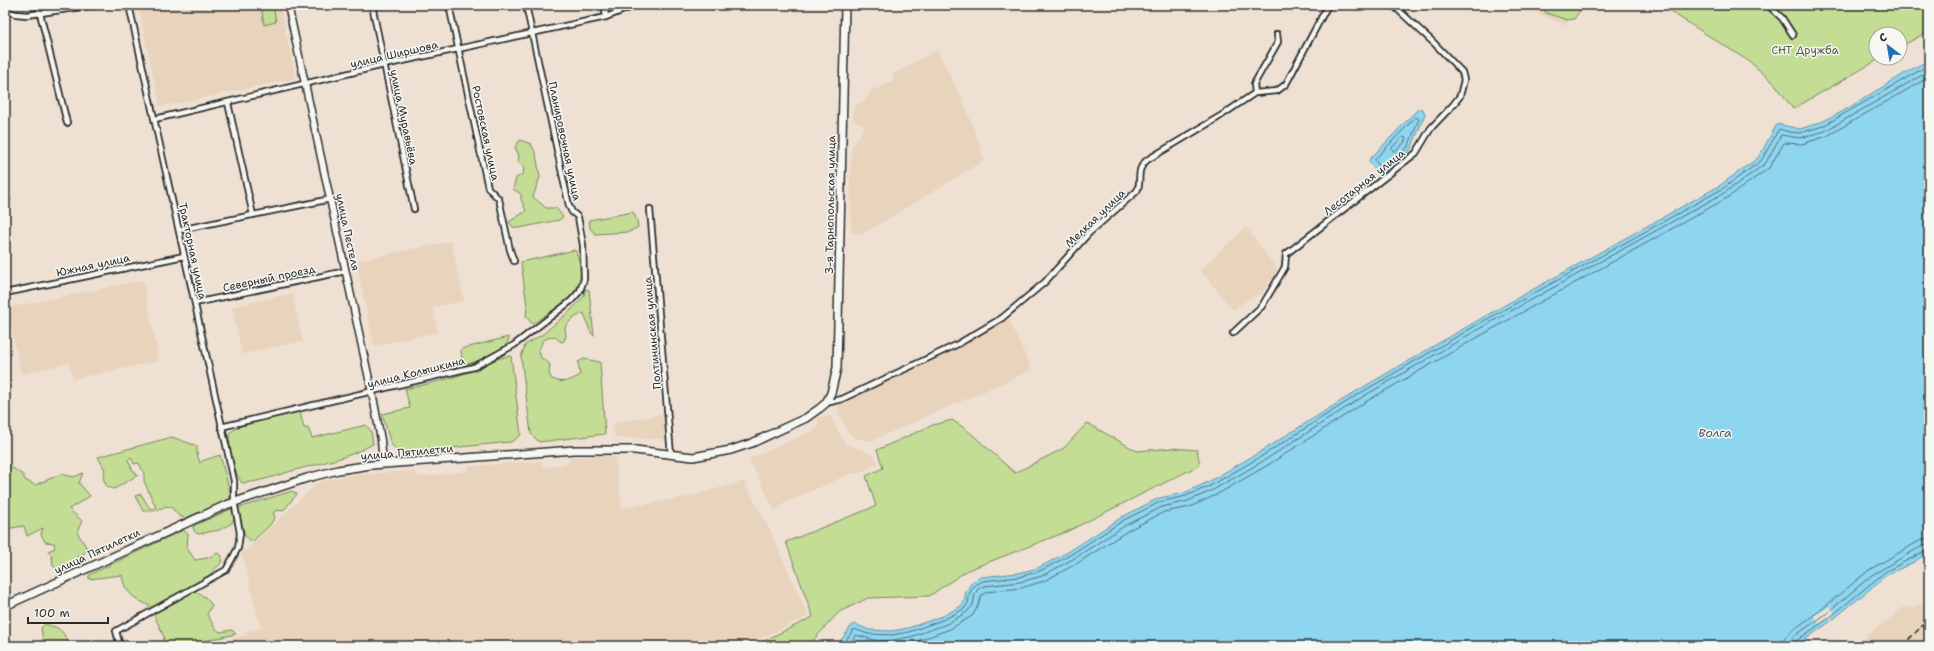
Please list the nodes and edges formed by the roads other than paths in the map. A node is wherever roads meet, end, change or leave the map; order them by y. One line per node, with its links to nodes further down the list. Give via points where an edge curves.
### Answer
1 (38, 5): 15 (street)
2 (95, 5): 15 (street)
3 (129, 5): 25 (street, Тракторная улица)
4 (288, 5): 22 (street, улица Пестеля)
5 (372, 5): 21 (street, улица Муравьёва)
6 (449, 5): 20 (street, Ростовская улица)
7 (526, 5): 17 (street, Планировочная улица)
8 (604, 5): 16 (street)
9 (637, 5): 16 (street, улица Ширшова)
10 (845, 5): 40 (main road, 3-я Тарнопольская улица, via 837,368)
11 (1328, 5): 23 (street, Мелкая улица, via 1286,84 1277,90)
12 (1393, 5): 38 (street, Лесотарная улица, via 1462,72 1464,80 1460,96 1431,128 1416,153 1286,254 1285,268 1262,306)
13 (1768, 5): 19 (street, via 1778,13)
14 (5, 11): 15 (street, via 16,14)
15 (40, 14): 26 (street)
16 (606, 17): 17 (street, улица Ширшова)
17 (532, 33): 20 (street, улица Ширшова); 35 (street, Планировочная улица, via 569,206 578,217 583,245)
18 (1277, 34): 23 (street, via 1278,42 1254,84)
19 (1793, 35)
20 (458, 49): 21 (street, улица Ширшова); 33 (street, Ростовская улица, via 488,188 499,199)
21 (384, 65): 22 (street, улица Ширшова); 28 (street, улица Муравьёва)
22 (305, 83): 24 (street, улица Ширшова); 27 (street, улица Пестеля)
23 (1255, 93): 40 (street, Мелкая улица, via 1140,166 1140,185 1137,191 1089,233 1045,282 1002,318 951,348 842,400)
24 (228, 103): 25 (street, улица Ширшова); 30 (street)
25 (155, 119): 31 (street, Тракторная улица)
26 (67, 123)
27 (331, 199): 30 (street); 34 (street, улица Пестеля)
28 (414, 209)
29 (650, 209): 42 (street, Полтининская улица)
30 (253, 215): 31 (street)
31 (179, 230): 32 (street, Тракторная улица)
32 (184, 256): 36 (street, Южная улица); 37 (street, Тракторная улица)
33 (514, 261)
34 (346, 271): 37 (street, Северный проезд); 39 (street, улица Пестеля)
35 (584, 279): 39 (street, улица Колышкина, via 580,291 571,301 498,355 474,367)
36 (5, 293)
37 (195, 303): 41 (street, Тракторная улица)
38 (1233, 333)
39 (372, 392): 41 (street, улица Колышкина); 43 (street, улица Пестеля)
40 (826, 403): 42 (main road, улица Пятилетки, via 806,418 742,447 702,456)
41 (221, 427): 44 (street, Тракторная улица, via 234,481)
42 (671, 455): 43 (main road, улица Пятилетки, via 635,450 592,449)
43 (383, 464): 44 (main road, улица Пятилетки, via 326,473)
44 (234, 502): 45 (main road, улица Пятилетки); 46 (street, Тракторная улица, via 240,533 238,548 226,570 116,631)
45 (5, 606)
46 (120, 646)

